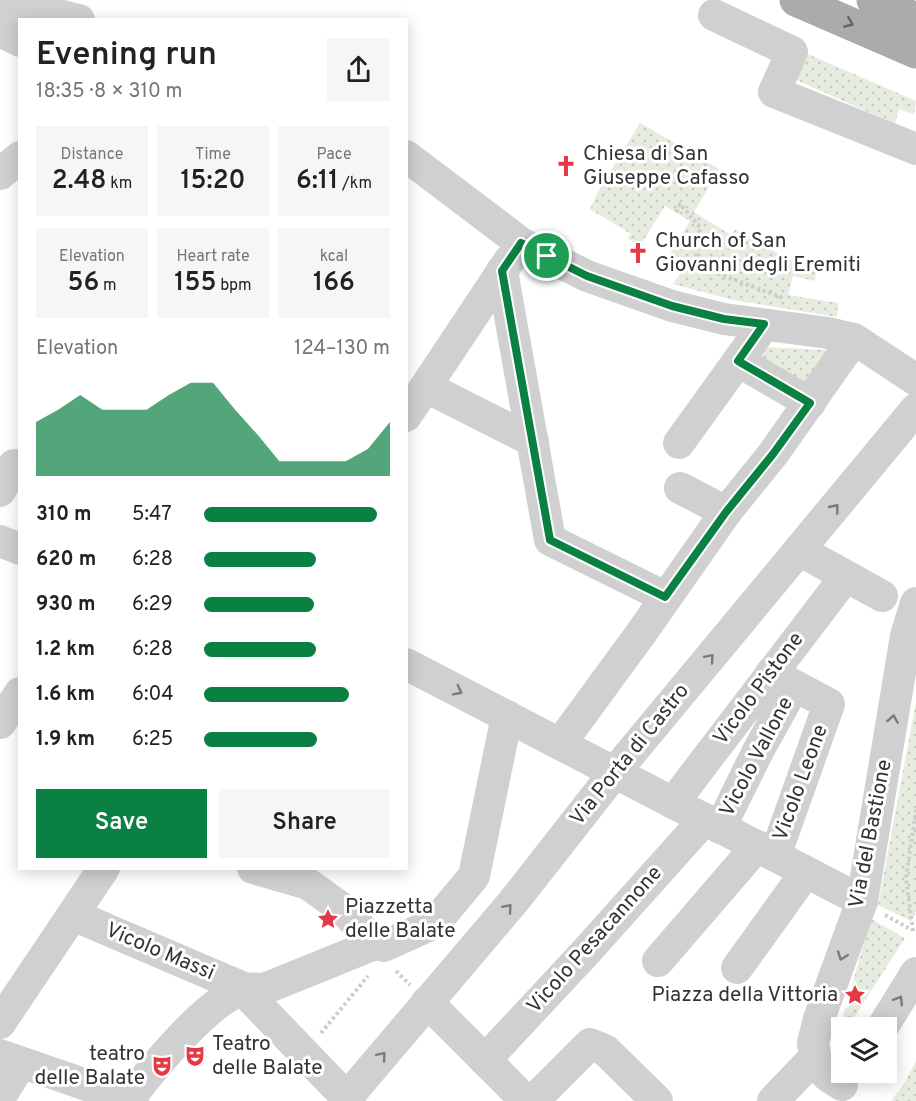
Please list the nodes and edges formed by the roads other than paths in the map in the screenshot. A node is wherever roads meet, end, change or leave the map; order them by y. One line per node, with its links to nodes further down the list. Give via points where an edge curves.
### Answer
1 (73, 0): 7 (street)
2 (796, 0): 11 (main road, one-way to 11)
3 (873, 0): 8 (main road)
4 (0, 1): 6 (street)
5 (714, 15): 12 (street, via 792,52 774,92)
6 (71, 18)
7 (93, 18)
8 (916, 19)
9 (0, 31): 10 (street)
10 (18, 40)
11 (916, 52)
12 (916, 149)
13 (408, 158): 16 (street)
14 (18, 159): 15 (street)
15 (0, 174)
16 (521, 243): 17 (street); 18 (street, via 587,276 672,306)
17 (502, 271): 22 (street); 26 (street)
18 (764, 324): 19 (street, via 799,329); 20 (street)
19 (849, 346): 21 (street); 23 (street)
20 (738, 361): 23 (street); 27 (street)
21 (916, 380)
22 (426, 387): 25 (street); 26 (street)
23 (810, 403): 29 (street)
24 (916, 409): 32 (street, Via Porta di Castro, one-way to 24)
25 (408, 413)
26 (533, 441): 34 (street, via 550,540)
27 (679, 443)
28 (680, 488): 29 (street)
29 (726, 512): 34 (street)
30 (0, 541): 31 (street)
31 (18, 548)
32 (799, 550): 33 (street); 40 (street, Via Porta di Castro, one-way to 32)
33 (846, 576): 35 (street); 37 (street, Vicolo Pistone)
34 (665, 597): 39 (street)
35 (903, 601): 47 (street, Via del Bastione, one-way to 35, via 906,636)
36 (408, 665): 38 (street, one-way to 38)
37 (783, 679): 41 (street, Vicolo Pistone); 42 (street, Vicolo Vallone, via 758,753); 43 (street, Vicolo Leone, via 830,704)
38 (507, 716): 39 (street); 49 (street, via 474,876 435,923)
39 (560, 744): 40 (street)
40 (615, 772): 41 (street); 54 (street, Via Porta di Castro, one-way to 40, via 513,902)
41 (673, 803): 42 (street)
42 (712, 824): 43 (street); 59 (street, Vicolo Pesacannone)
43 (766, 851): 46 (street); 50 (street)
44 (103, 870): 48 (street)
45 (260, 870): 49 (street, via 308,884 343,909)
46 (806, 872): 47 (street); 51 (street)
47 (862, 901): 57 (street, Via del Bastione, one-way to 57, via 819,1019)
48 (73, 915): 53 (street, Vicolo Massi); 56 (street)
49 (376, 949): 53 (street, via 264,989)
50 (658, 961)
51 (737, 968)
52 (916, 973): 55 (street, one-way to 52)
53 (245, 989): 62 (street, via 222,1000 164,1055); 63 (street)
54 (427, 1002): 59 (street); 63 (street, Via Porta di Castro, one-way to 54)
55 (889, 1017)
56 (0, 1023)
57 (814, 1056): 60 (street, via 823,1071); 67 (street)
58 (10, 1059): 61 (street); 62 (street)
59 (485, 1060): 64 (street)
60 (840, 1086)
61 (0, 1097)
62 (131, 1100)
63 (347, 1100)
64 (526, 1101)
65 (533, 1101): 66 (street, via 590,1044 605,1050)
66 (657, 1101)
67 (773, 1101)

